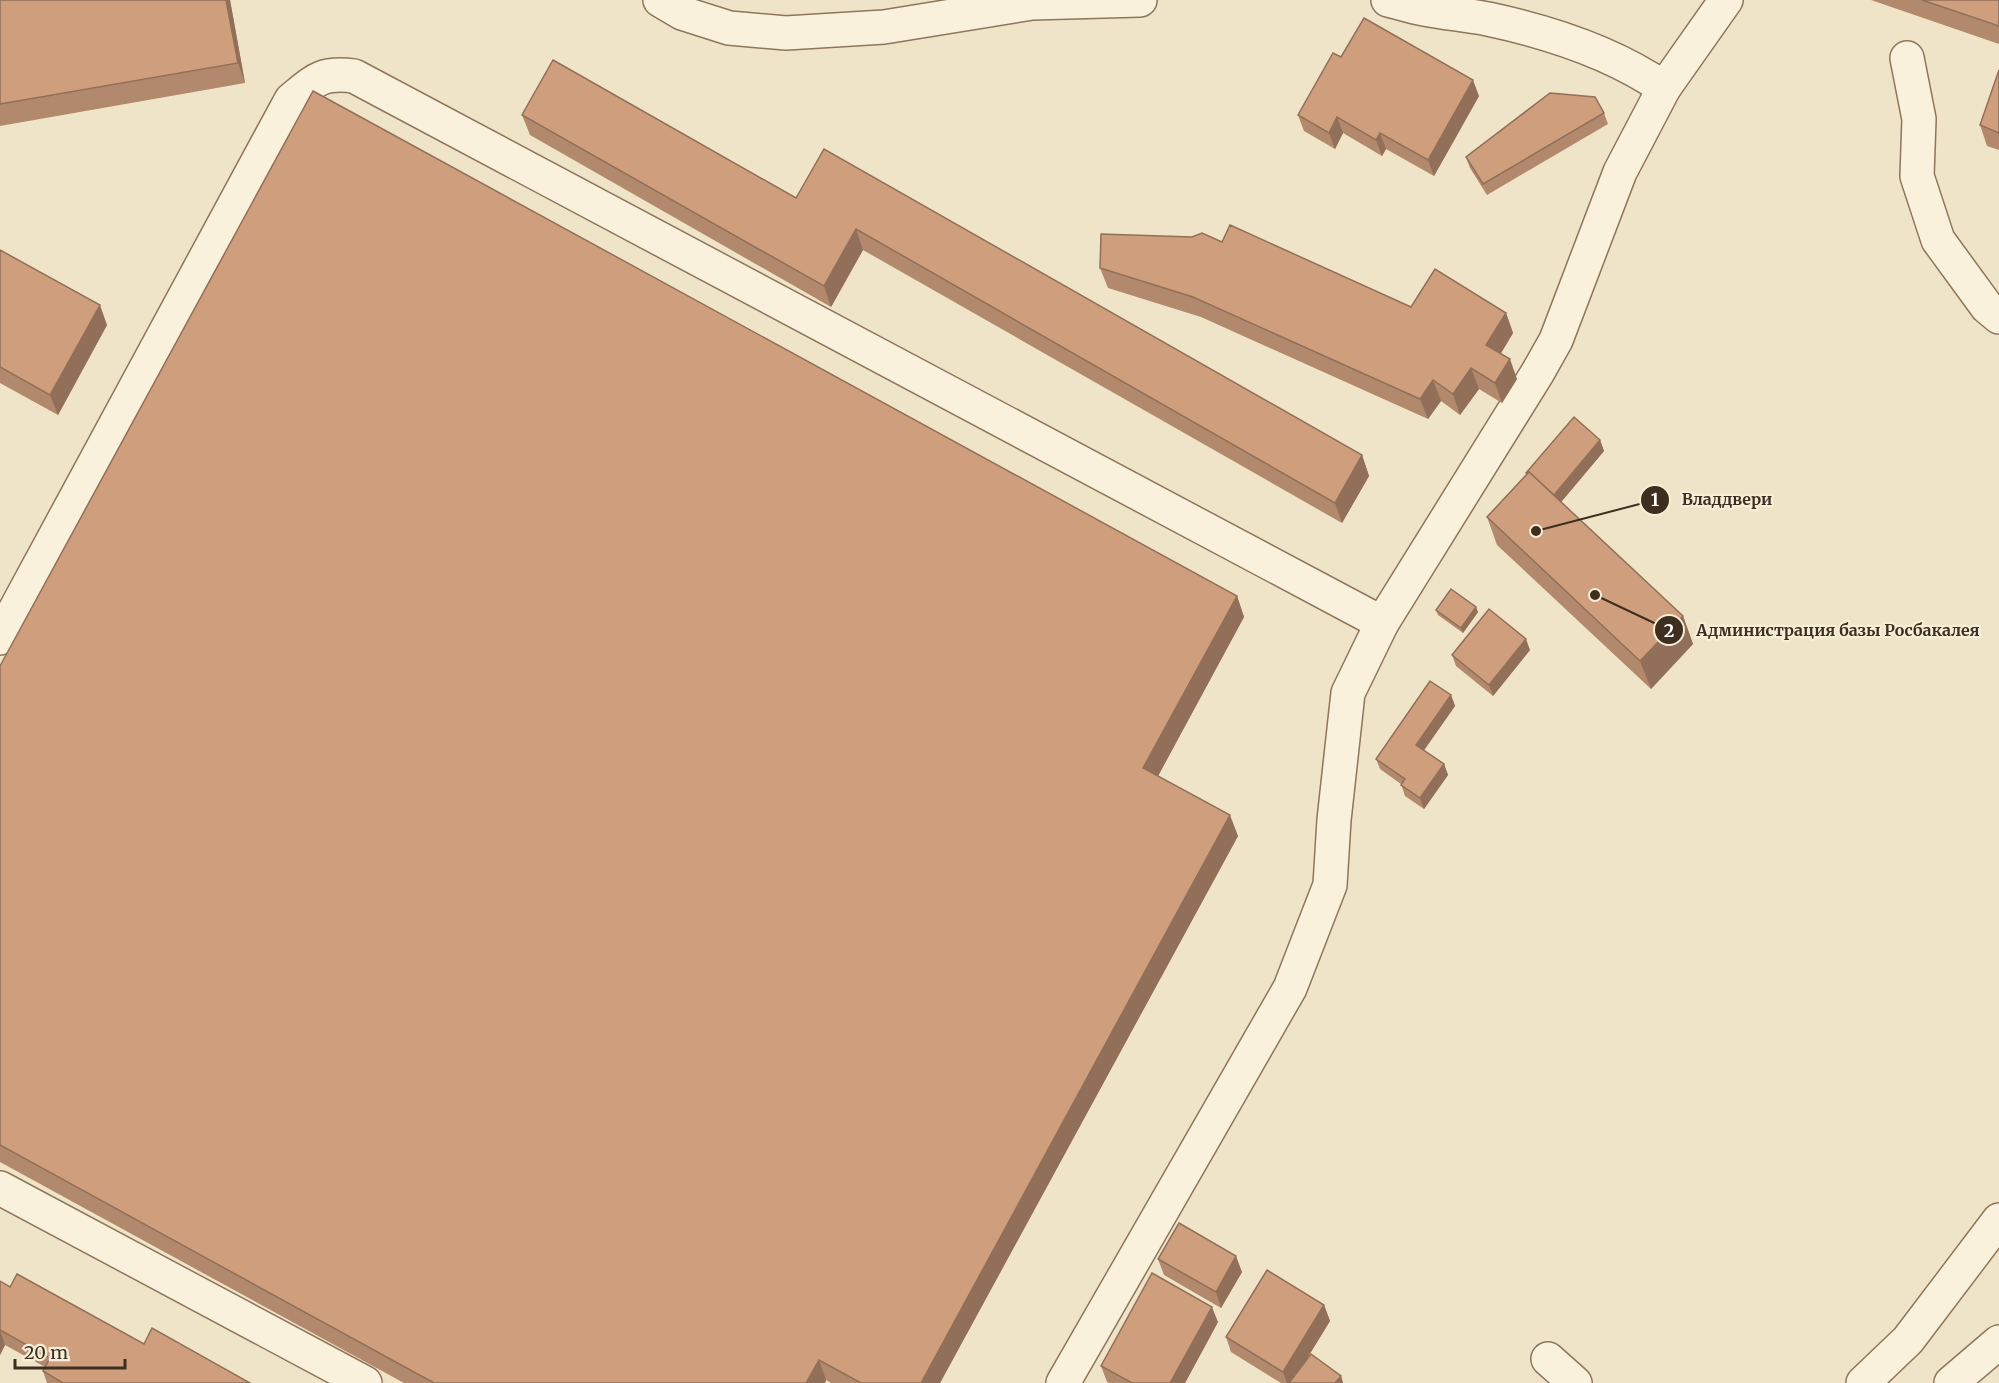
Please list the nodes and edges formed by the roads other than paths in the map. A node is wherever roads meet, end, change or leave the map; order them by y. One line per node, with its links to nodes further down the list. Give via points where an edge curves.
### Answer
1 (660, 0): 2 (street, via 682,13 729,28 786,33 884,27 1032,3)
2 (1140, 0)
3 (1388, 0): 6 (street, via 1542,33 1638,70)
4 (1726, 0): 6 (street)
5 (1907, 57): 7 (street, via 1919,119 1917,176 1938,240 1987,307)
6 (1664, 88): 8 (street, via 1620,172 1551,348)
7 (1999, 317)
8 (1382, 623): 9 (street, via 354,76 335,74 316,79 291,100); 15 (street, via 1348,693 1330,885 1290,988)
9 (0, 638)
10 (0, 1188): 14 (street)
11 (1999, 1220): 17 (street, via 1908,1340)
12 (1999, 1342): 18 (street)
13 (1548, 1359): 16 (street)
14 (365, 1383)
15 (1063, 1383)
16 (1575, 1383)
17 (1863, 1383)
18 (1951, 1383)

